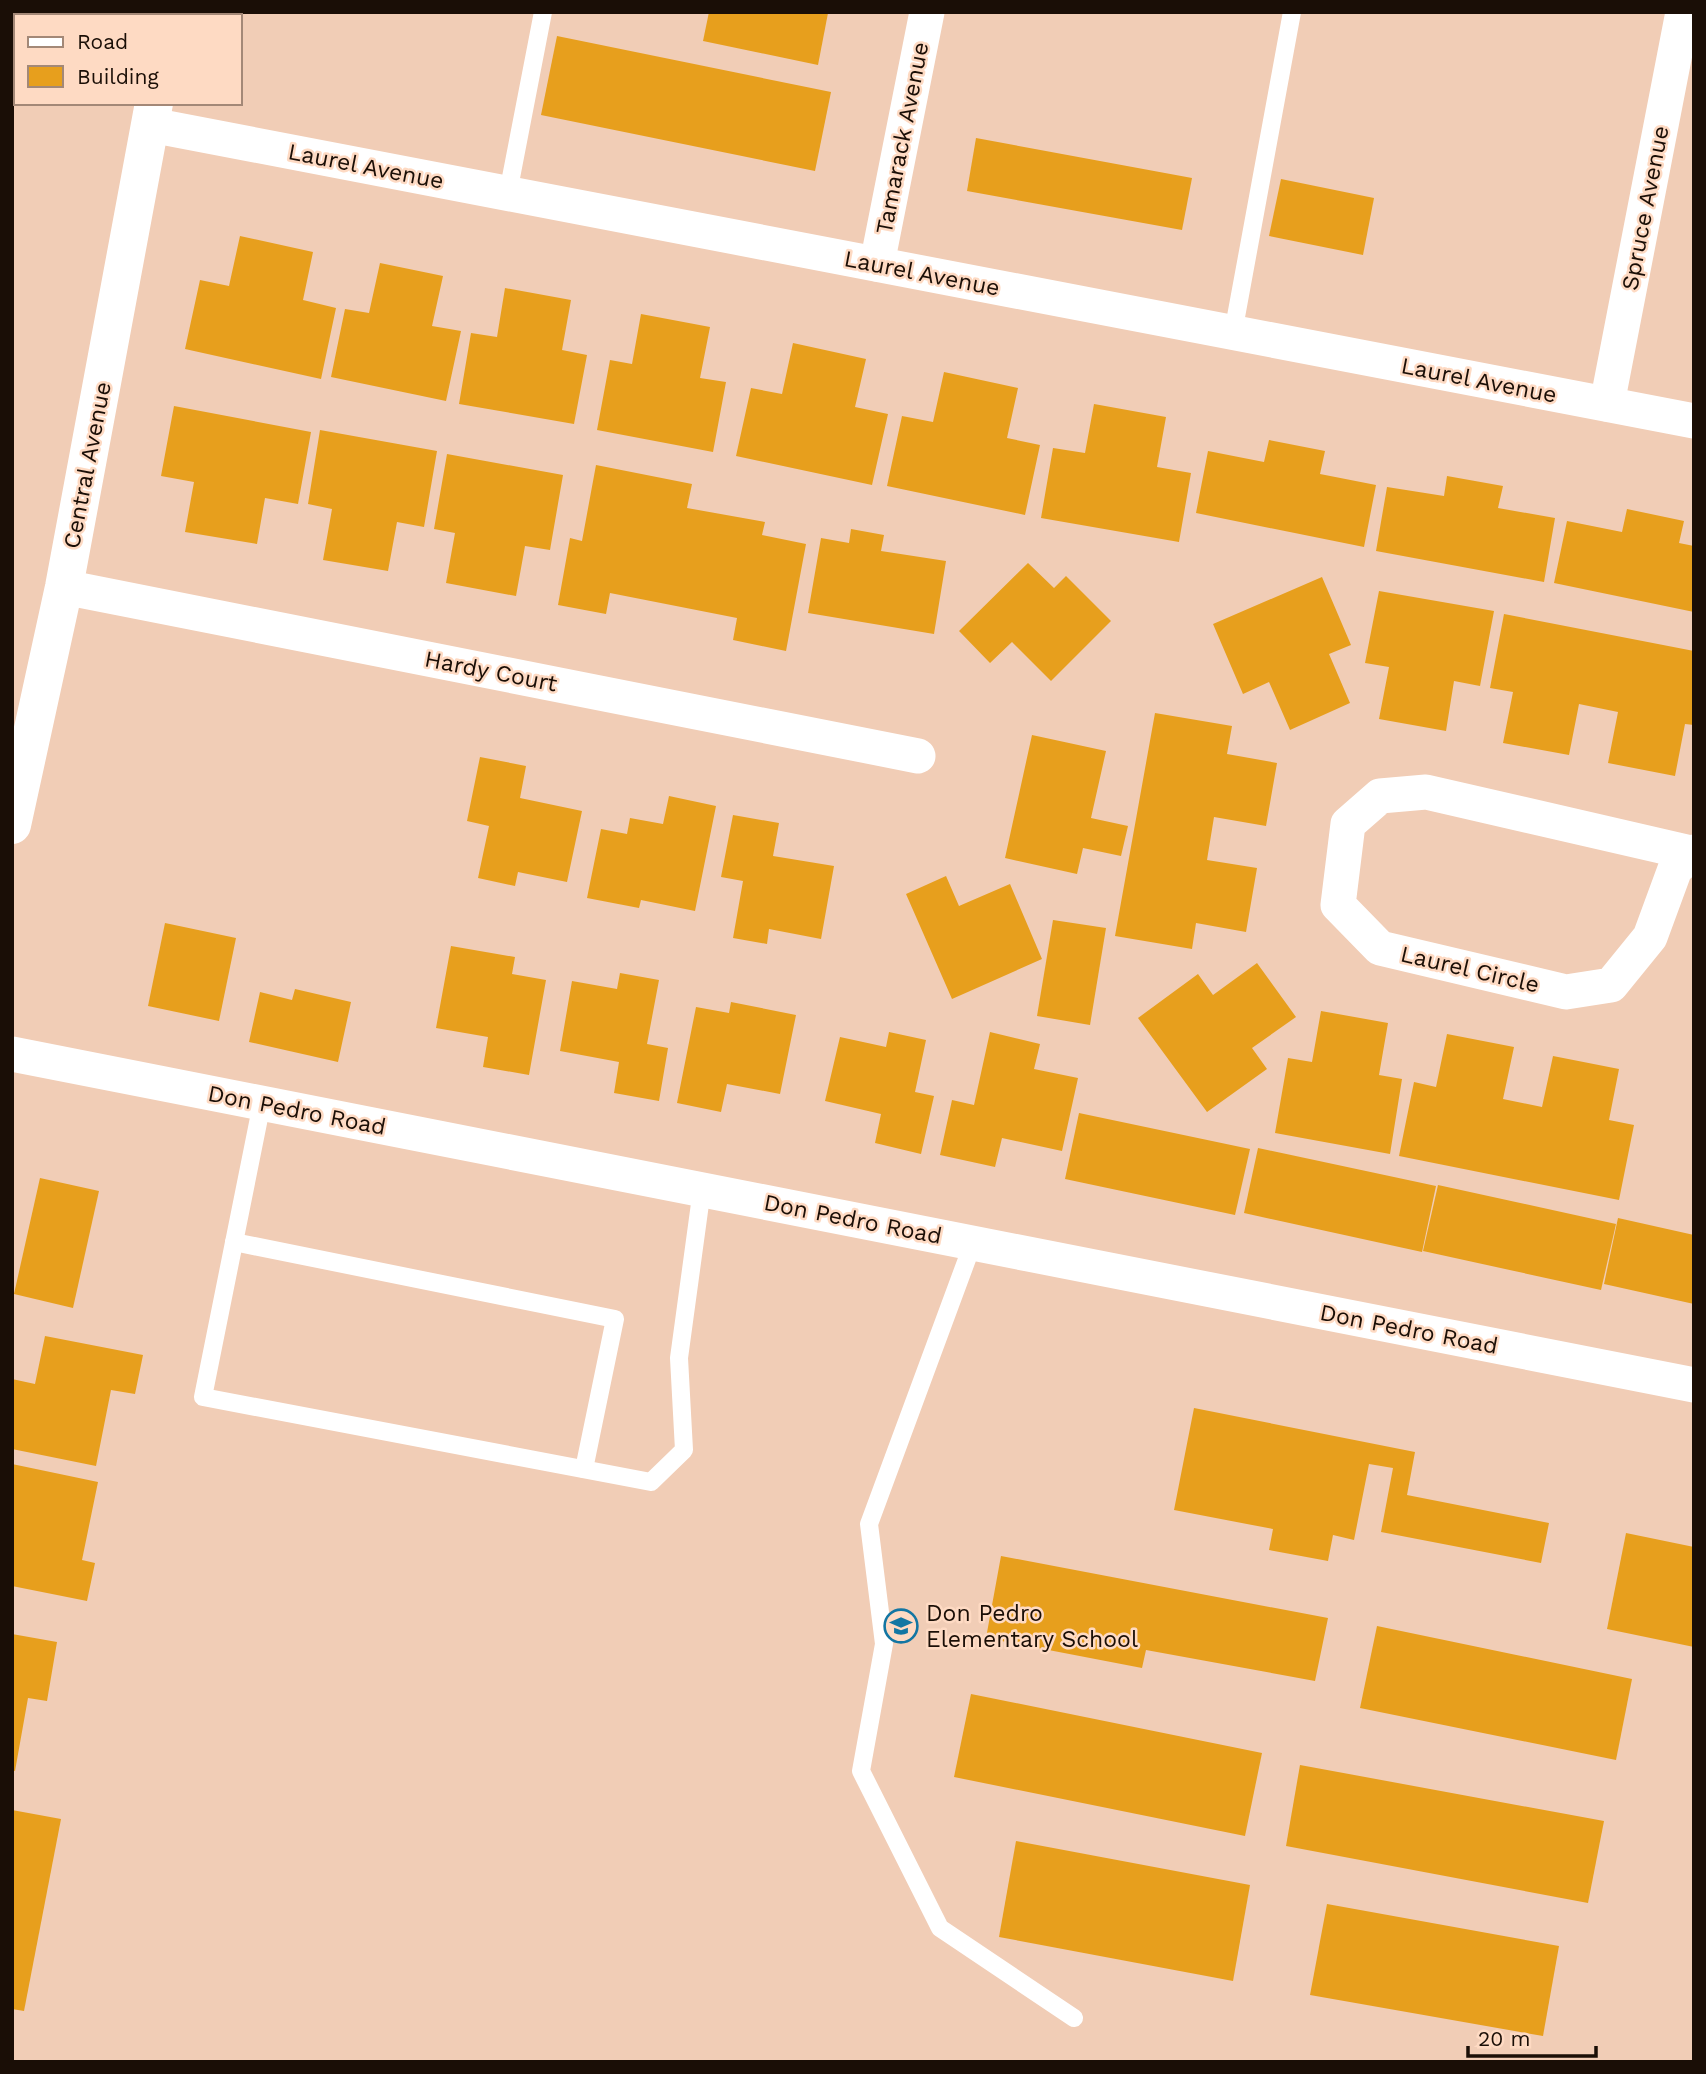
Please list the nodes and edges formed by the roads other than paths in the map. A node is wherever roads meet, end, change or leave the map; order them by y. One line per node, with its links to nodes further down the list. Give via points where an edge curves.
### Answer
1 (543, 12): 6 (lane)
2 (927, 12): 7 (street, Tamarack Avenue)
3 (1292, 12): 8 (lane)
4 (1683, 12): 9 (street, Spruce Avenue)
5 (153, 114): 6 (street, Laurel Avenue); 11 (street, Central Avenue)
6 (508, 193): 7 (street, Laurel Avenue)
7 (877, 264): 8 (street, Laurel Avenue)
8 (1233, 333): 9 (street, Laurel Avenue)
9 (1607, 404): 10 (street, Laurel Avenue)
10 (1694, 421)
11 (64, 587): 12 (street, Hardy Court); 13 (street, Central Avenue)
12 (918, 756)
13 (12, 825)
14 (1692, 852): 14 (street, Laurel Circle, via 1675,869 1650,937 1611,985 1566,992 1380,947 1338,905 1348,824 1380,796 1426,792)
15 (12, 1054): 16 (street, Don Pedro Road)
16 (262, 1103): 17 (street, Don Pedro Road); 18 (lane)
17 (702, 1189): 19 (street, Don Pedro Road); 21 (lane, via 678,1358 684,1450 651,1482)
18 (234, 1242): 21 (lane, via 615,1319); 21 (lane, via 203,1397)
19 (973, 1243): 20 (street, Don Pedro Road); 22 (lane, via 869,1524 884,1644 861,1771 940,1928)
20 (1694, 1385)
21 (584, 1469)
22 (1074, 2018)

